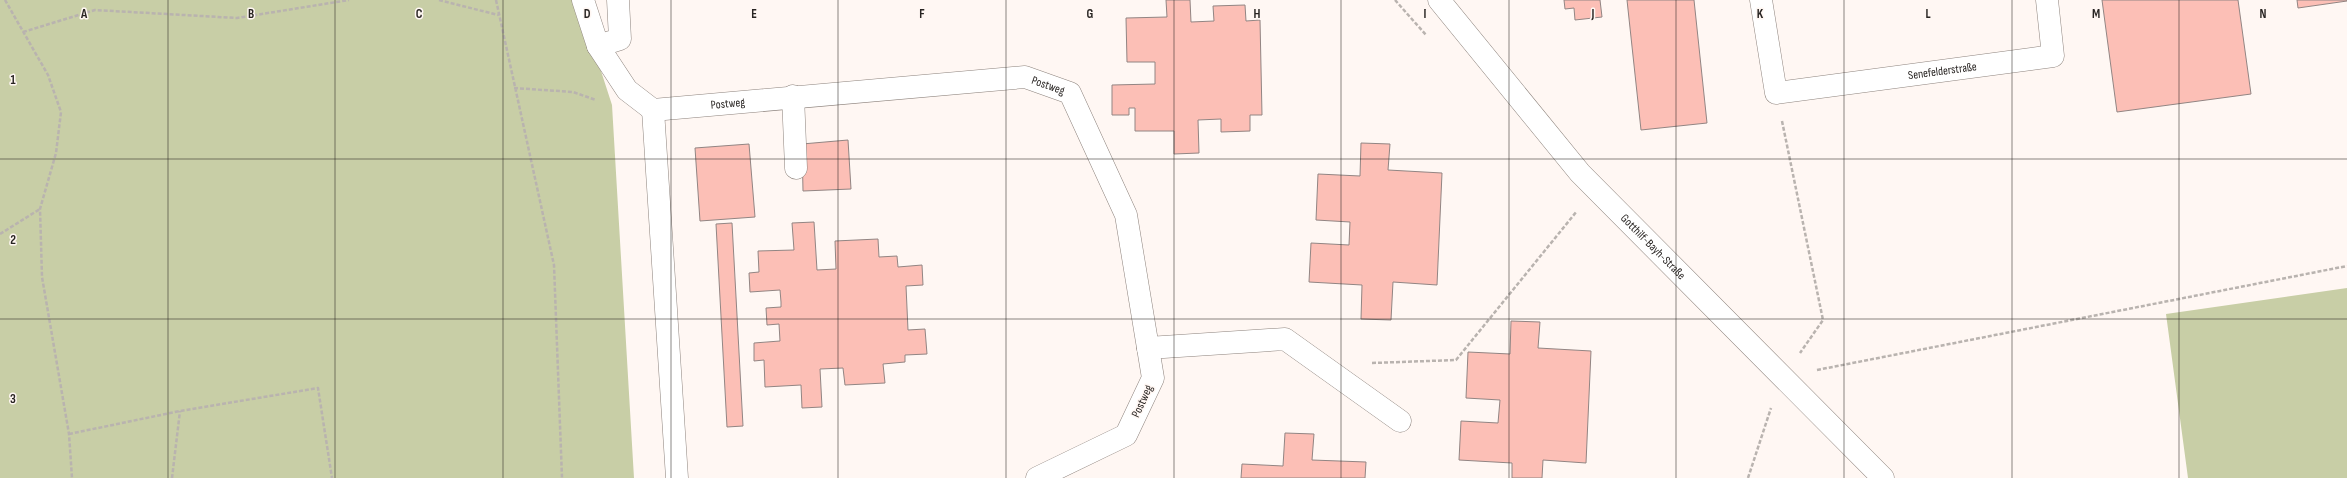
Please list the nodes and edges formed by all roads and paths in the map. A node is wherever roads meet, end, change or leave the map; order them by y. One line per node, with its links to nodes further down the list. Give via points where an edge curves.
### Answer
1 (5, 0): 11 (path)
2 (350, 0): 11 (path, via 238,18 95,10)
3 (439, 0): 10 (path)
4 (496, 0): 10 (path)
5 (583, 0): 12 (street)
6 (618, 0): 12 (street, via 620,39)
7 (1439, 0): 25 (street, Gotthilf-Bayh-Straße, via 1580,173)
8 (1761, 0): 14 (street)
9 (2047, 0): 14 (street, Senefelderstraße, via 2053,56)
10 (498, 15): 13 (path)
11 (23, 32): 20 (path, via 48,75 61,112 56,153)
12 (598, 46): 17 (street, via 627,90)
13 (514, 88): 16 (path, via 573,92); 32 (path, via 554,265)
14 (1776, 93): 25 (path, via 1823,320)
15 (793, 96): 17 (street, Postweg); 18 (street); 23 (street, Postweg, via 1025,77 1070,92 1126,215)
16 (603, 102)
17 (653, 110): 33 (street)
18 (796, 168)
19 (1580, 207): 24 (path, via 1456,360)
20 (40, 210): 21 (path); 28 (path, via 42,276)
21 (0, 234)
22 (2347, 266): 25 (path)
23 (1148, 348): 27 (street, via 1285,339); 34 (street, Postweg, via 1153,378 1126,435)
24 (1369, 363)
25 (1784, 376): 35 (path); 36 (street, Gotthilf-Bayh-Straße)
26 (180, 410): 28 (path); 30 (path); 31 (path, via 318,388)
27 (1400, 421)
28 (69, 434): 29 (path)
29 (72, 478)
30 (172, 478)
31 (332, 478)
32 (562, 478)
33 (677, 478)
34 (1036, 478)
35 (1748, 478)
36 (1883, 478)

